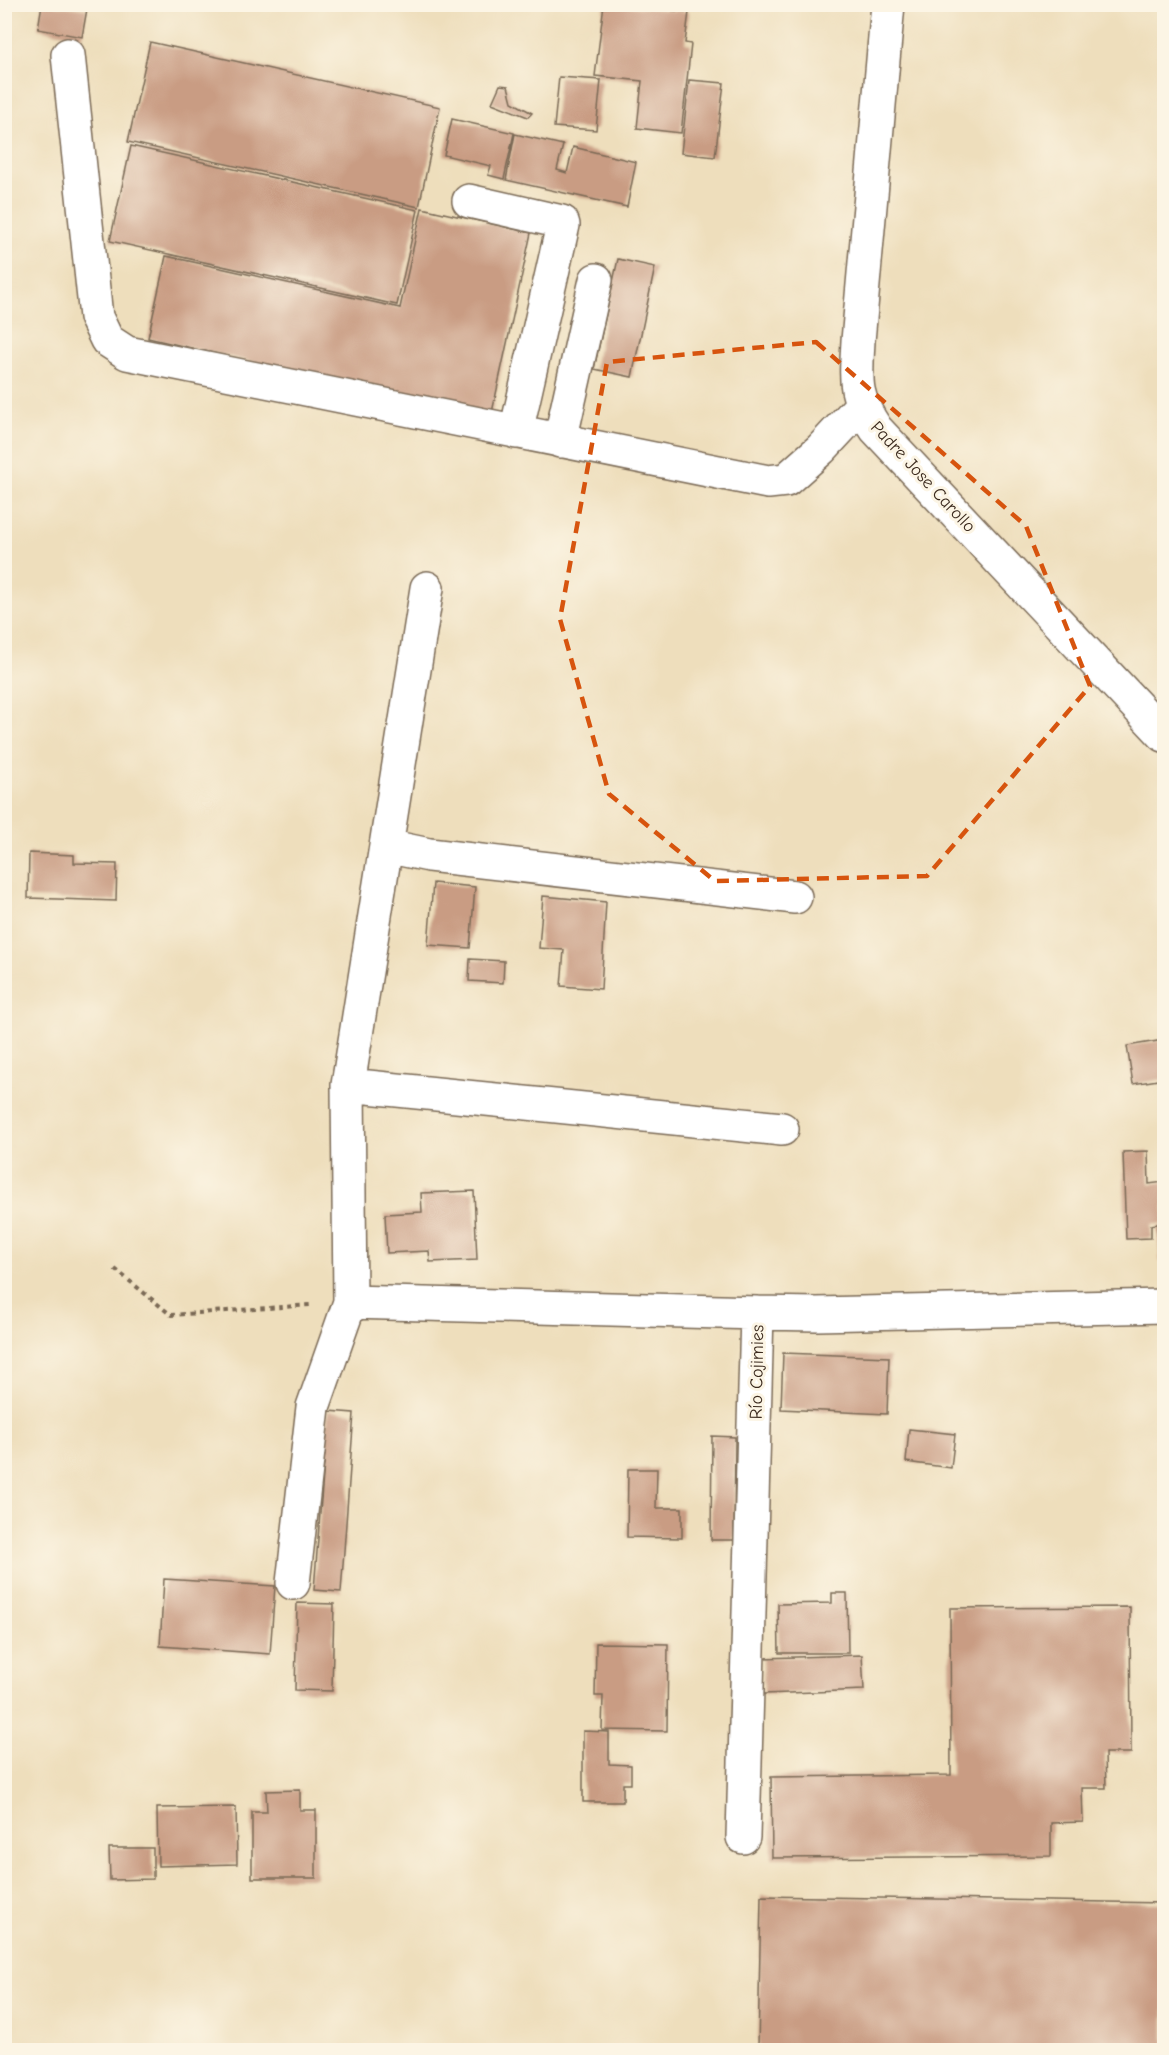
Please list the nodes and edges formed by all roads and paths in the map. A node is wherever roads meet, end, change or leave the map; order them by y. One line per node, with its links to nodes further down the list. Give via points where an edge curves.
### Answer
1 (888, 4): 5 (street, Padre Jose Carollo, via 858,351 856,382)
2 (68, 55): 6 (street, via 96,317 107,340 126,353)
3 (469, 201): 6 (street, via 563,225)
4 (596, 280): 7 (street)
5 (861, 406): 7 (street, via 786,480 768,482); 9 (street, Padre Jose Carollo, via 876,429)
6 (516, 432): 7 (street)
7 (560, 441)
8 (427, 588): 10 (street)
9 (1164, 735)
10 (386, 846): 11 (street, via 429,855); 12 (street)
11 (795, 897)
12 (348, 1085): 13 (street); 15 (street)
13 (782, 1129)
14 (115, 1269): 15 (path, via 171,1315)
15 (350, 1302): 17 (street); 18 (street, via 313,1407)
16 (1164, 1306): 17 (street, Río Cojimies)
17 (758, 1313): 19 (street, Río Cojimies)
18 (293, 1583)
19 (742, 1837)

